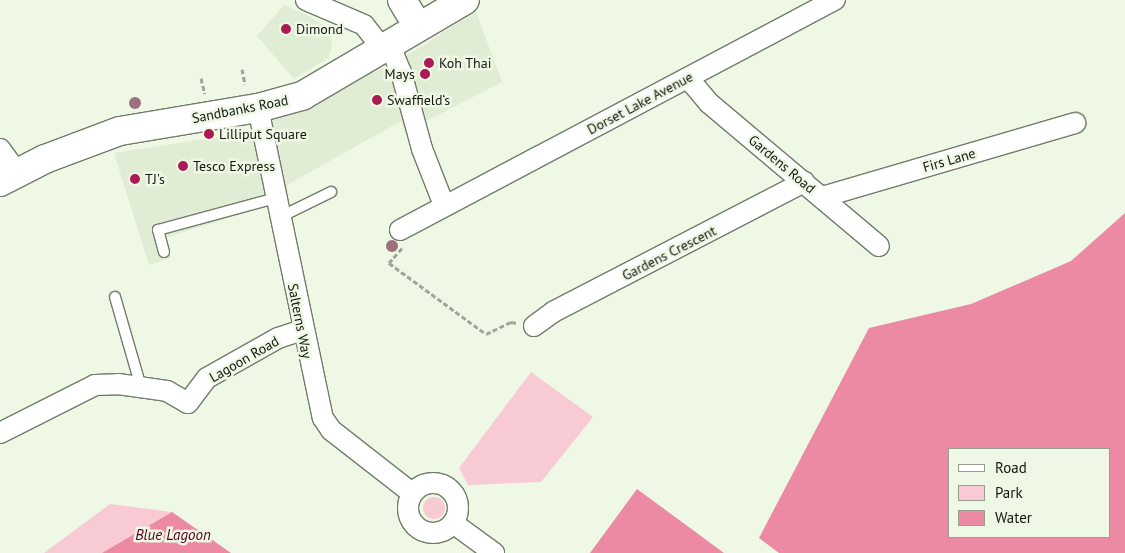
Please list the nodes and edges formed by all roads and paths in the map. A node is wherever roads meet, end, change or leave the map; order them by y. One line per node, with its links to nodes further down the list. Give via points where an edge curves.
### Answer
1 (306, 0): 6 (street, via 364,25)
2 (402, 0): 5 (main road)
3 (465, 0): 5 (main road, Sandbanks Road)
4 (835, 0): 9 (street, Dorset Lake Avenue)
5 (418, 27): 6 (main road, Sandbanks Road)
6 (385, 46): 12 (main road, Sandbanks Road, via 316,89); 19 (street, via 401,72 422,148)
7 (242, 69): 10 (path)
8 (202, 78): 11 (path)
9 (688, 78): 16 (street, Gardens Road, via 709,103); 19 (street, Dorset Lake Avenue)
10 (245, 84)
11 (206, 94)
12 (258, 108): 15 (main road, Sandbanks Road, via 120,131 80,144); 20 (street, Salterns Way)
13 (1075, 123): 18 (street, Firs Lane)
14 (0, 149): 15 (street)
15 (9, 177)
16 (804, 182): 18 (street, Gardens Road); 25 (street, Gardens Crescent, via 553,312)
17 (331, 192): 20 (lane)
18 (822, 197): 22 (street, Gardens Road)
19 (444, 205): 21 (street, Dorset Lake Avenue)
20 (278, 208): 23 (lane, via 158,230); 26 (street, Salterns Way)
21 (400, 230): 25 (path, via 406,244 389,263 486,334 511,322)
22 (879, 246)
23 (164, 252)
24 (115, 297): 27 (lane)
25 (534, 326)
26 (302, 330): 27 (street, Lagoon Road, via 278,338 207,378 188,403 167,391); 29 (street, Salterns Way, via 322,418 332,430)
27 (141, 387): 28 (street, Lagoon Road, via 95,385)
28 (0, 433)
29 (412, 493): 30 (street, via 432,483 448,488 458,505); 30 (street, via 408,511 411,520 421,530 437,533)
30 (454, 522): 31 (street)
31 (494, 553)

